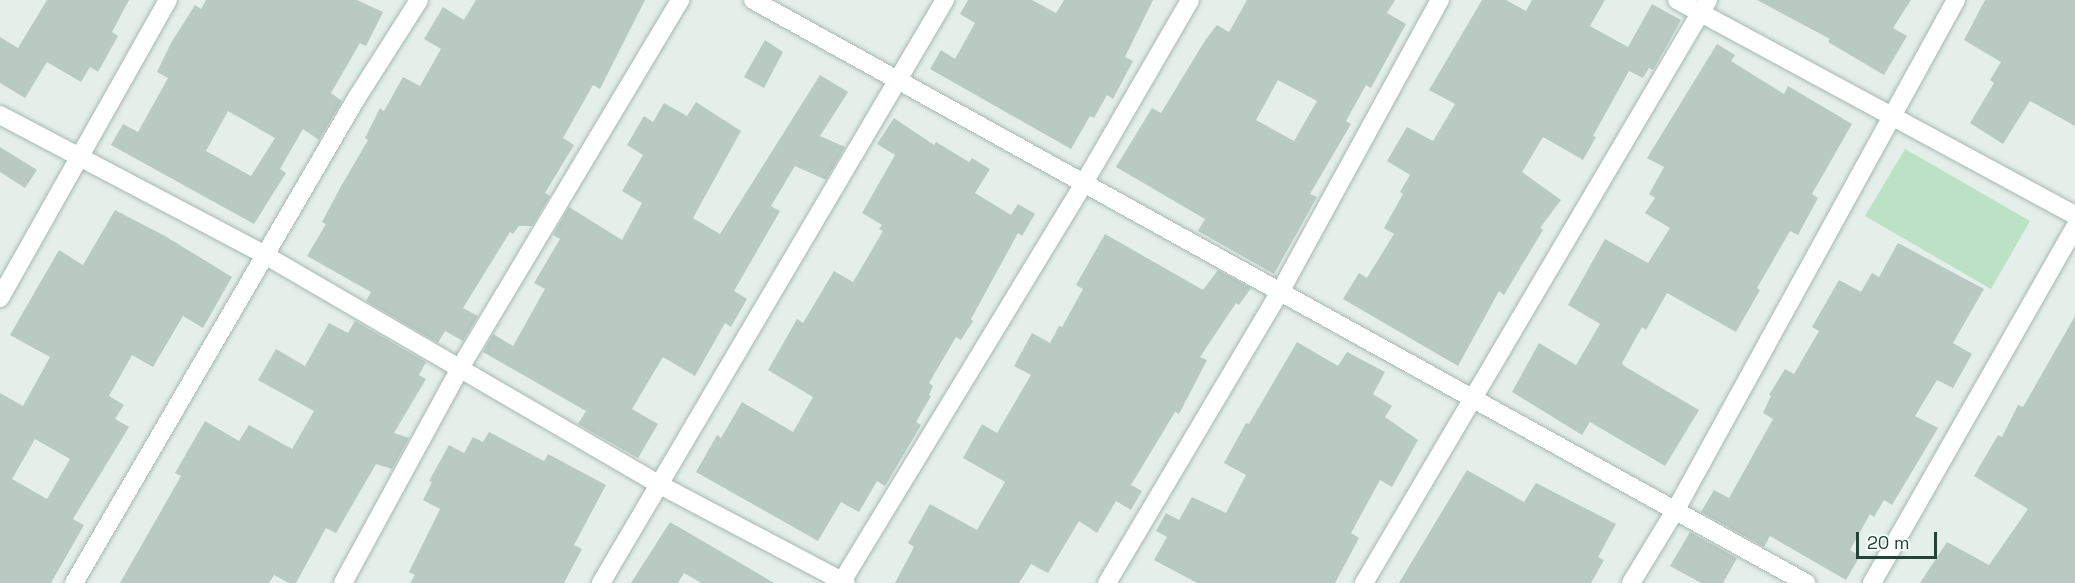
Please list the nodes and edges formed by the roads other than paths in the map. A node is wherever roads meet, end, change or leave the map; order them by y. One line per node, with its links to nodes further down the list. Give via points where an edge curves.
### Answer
1 (168, 0): 14 (street)
2 (418, 0): 18 (street)
3 (680, 0): 21 (street)
4 (753, 0): 11 (street)
5 (945, 0): 11 (street)
6 (1190, 0): 15 (street)
7 (1440, 0): 19 (street)
8 (1677, 0): 10 (street)
9 (1956, 0): 13 (street)
10 (1704, 6): 13 (street); 22 (street)
11 (899, 81): 15 (street); 23 (street)
12 (0, 115): 14 (street)
13 (1893, 117): 16 (street); 24 (street)
14 (80, 158): 18 (street); 20 (street)
15 (1084, 183): 19 (street); 25 (street)
16 (2075, 215)
17 (2075, 227): 33 (street)
18 (265, 255): 21 (street); 26 (street)
19 (1280, 292): 22 (street); 29 (street)
20 (0, 298)
21 (460, 368): 23 (street); 27 (street)
22 (1471, 398): 24 (street); 30 (street)
23 (660, 484): 25 (street); 28 (street)
24 (1675, 511): 31 (street); 32 (street)
25 (843, 582)
26 (74, 583)
27 (343, 583)
28 (601, 583)
29 (1107, 583)
30 (1364, 583)
31 (1631, 583)
32 (1806, 583)
33 (1872, 583)

